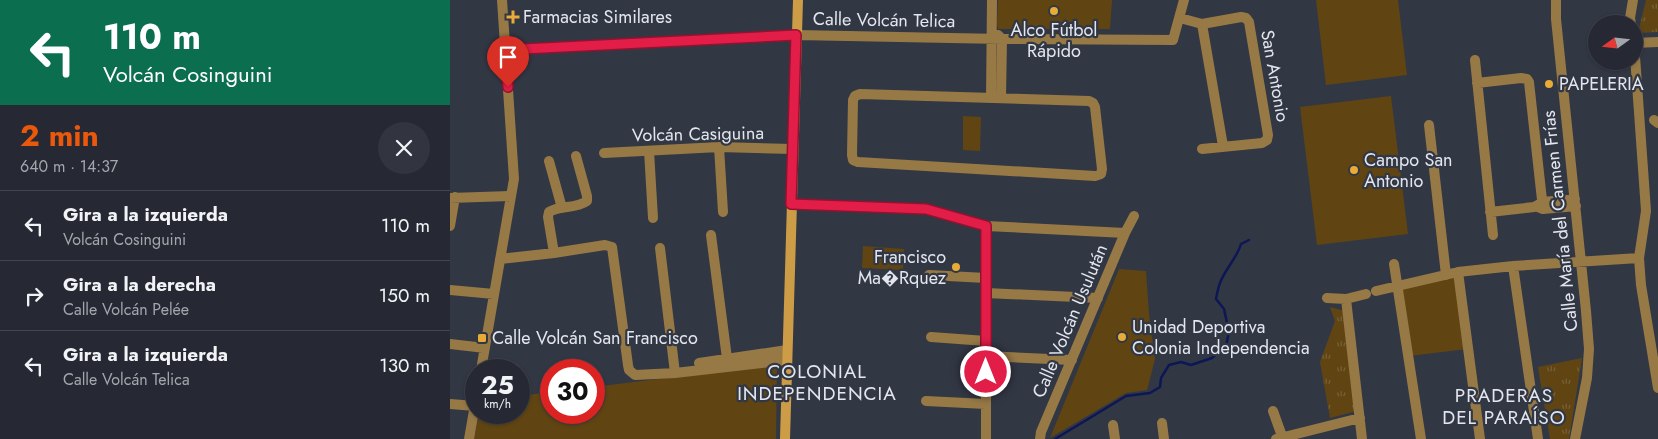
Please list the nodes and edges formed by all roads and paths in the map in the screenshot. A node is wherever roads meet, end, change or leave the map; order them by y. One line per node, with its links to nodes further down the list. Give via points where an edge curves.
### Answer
1 (502, 0): 14 (street)
2 (798, 0): 10 (street)
3 (992, 0): 11 (street, via 992,26)
4 (1184, 0): 8 (street)
5 (1556, 0): 30 (street, Calle María del Carmen Frías)
6 (1633, 0): 7 (street)
7 (1630, 15)
8 (1180, 18): 9 (street, San Antonio); 11 (street, Calle Volcán Telica, via 1173,40)
9 (1202, 24): 20 (street); 20 (street, San Antonio, via 1241,17 1249,22 1267,140)
10 (796, 35): 11 (street, Calle Volcán Telica); 14 (street, Calle Volcán Telica); 22 (street)
11 (997, 39): 18 (street)
12 (1658, 42): 13 (street)
13 (1643, 43)
14 (505, 50): 28 (street, via 514,179)
15 (1475, 60): 17 (street)
16 (1636, 70): 46 (street, via 1646,211)
17 (1477, 83): 32 (street, via 1521,78 1529,82); 35 (street)
18 (996, 98): 18 (street, via 1093,103 1101,174 853,160 855,96)
19 (1429, 125): 52 (street)
20 (1223, 146): 23 (street, San Antonio)
21 (719, 147): 22 (street, Volcán Casiguina); 24 (street, Volcán Casiguina); 34 (street)
22 (793, 149): 31 (street)
23 (1202, 149)
24 (649, 151): 25 (street, Volcán Casiguina); 37 (street)
25 (604, 153)
26 (576, 156): 33 (street, via 587,202)
27 (549, 161): 33 (street)
28 (511, 196): 29 (street); 45 (street)
29 (453, 197): 38 (street)
30 (1575, 202): 32 (street); 47 (street, Calle María del Carmen Frías)
31 (791, 204): 39 (street, via 926,209); 65 (street)
32 (1540, 206): 35 (street)
33 (562, 208): 44 (street, via 549,212 548,217)
34 (723, 212)
35 (1490, 212): 41 (street)
36 (1134, 216): 40 (street, Calle Volcán Usulután)
37 (653, 218)
38 (450, 226)
39 (986, 226): 40 (street); 53 (street)
40 (1124, 233): 58 (street, Calle Volcán Usulután)
41 (1493, 235)
42 (711, 236): 69 (street)
43 (660, 248): 70 (street)
44 (554, 253): 45 (street); 70 (street, via 605,245 612,247 628,365 632,373)
45 (500, 258): 57 (street)
46 (1639, 258): 47 (street); 71 (street)
47 (1582, 263): 49 (street); 93 (street, Calle María del Carmen Frías, via 1589,349)
48 (1394, 264): 54 (street)
49 (1513, 266): 50 (street); 92 (street)
50 (1458, 272): 52 (street); 91 (street)
51 (929, 275): 53 (street)
52 (1446, 275): 54 (street)
53 (986, 278): 56 (street)
54 (1398, 286): 60 (street); 90 (street)
55 (450, 290): 57 (street)
56 (986, 293): 58 (street); 62 (street)
57 (494, 294): 64 (street)
58 (1098, 298): 68 (street, Calle Volcán Usulután)
59 (1327, 298): 60 (street)
60 (1346, 299): 77 (street)
61 (931, 337): 62 (street)
62 (986, 341): 66 (street)
63 (450, 344): 64 (street)
64 (485, 348): 67 (street)
65 (787, 355): 69 (street); 84 (street)
66 (986, 356): 68 (street); 75 (street)
67 (483, 359)
68 (1072, 360): 86 (street, Calle Volcán Usulután)
69 (728, 363): 70 (street)
70 (675, 370)
71 (1658, 388)
72 (926, 401): 75 (street)
73 (465, 403): 74 (street)
74 (450, 404)
75 (986, 404): 85 (street)
76 (1273, 411): 82 (street)
77 (1360, 418): 81 (street); 89 (street)
78 (1162, 423): 88 (street)
79 (472, 424): 83 (street)
80 (1113, 424): 87 (street)
81 (1314, 434): 82 (street)
82 (1280, 438)
83 (469, 439)
84 (785, 439)
85 (986, 439)
86 (1040, 439)
87 (1115, 439)
88 (1164, 439)
89 (1362, 439)
90 (1421, 439)
91 (1480, 439)
92 (1538, 439)
93 (1576, 439)

